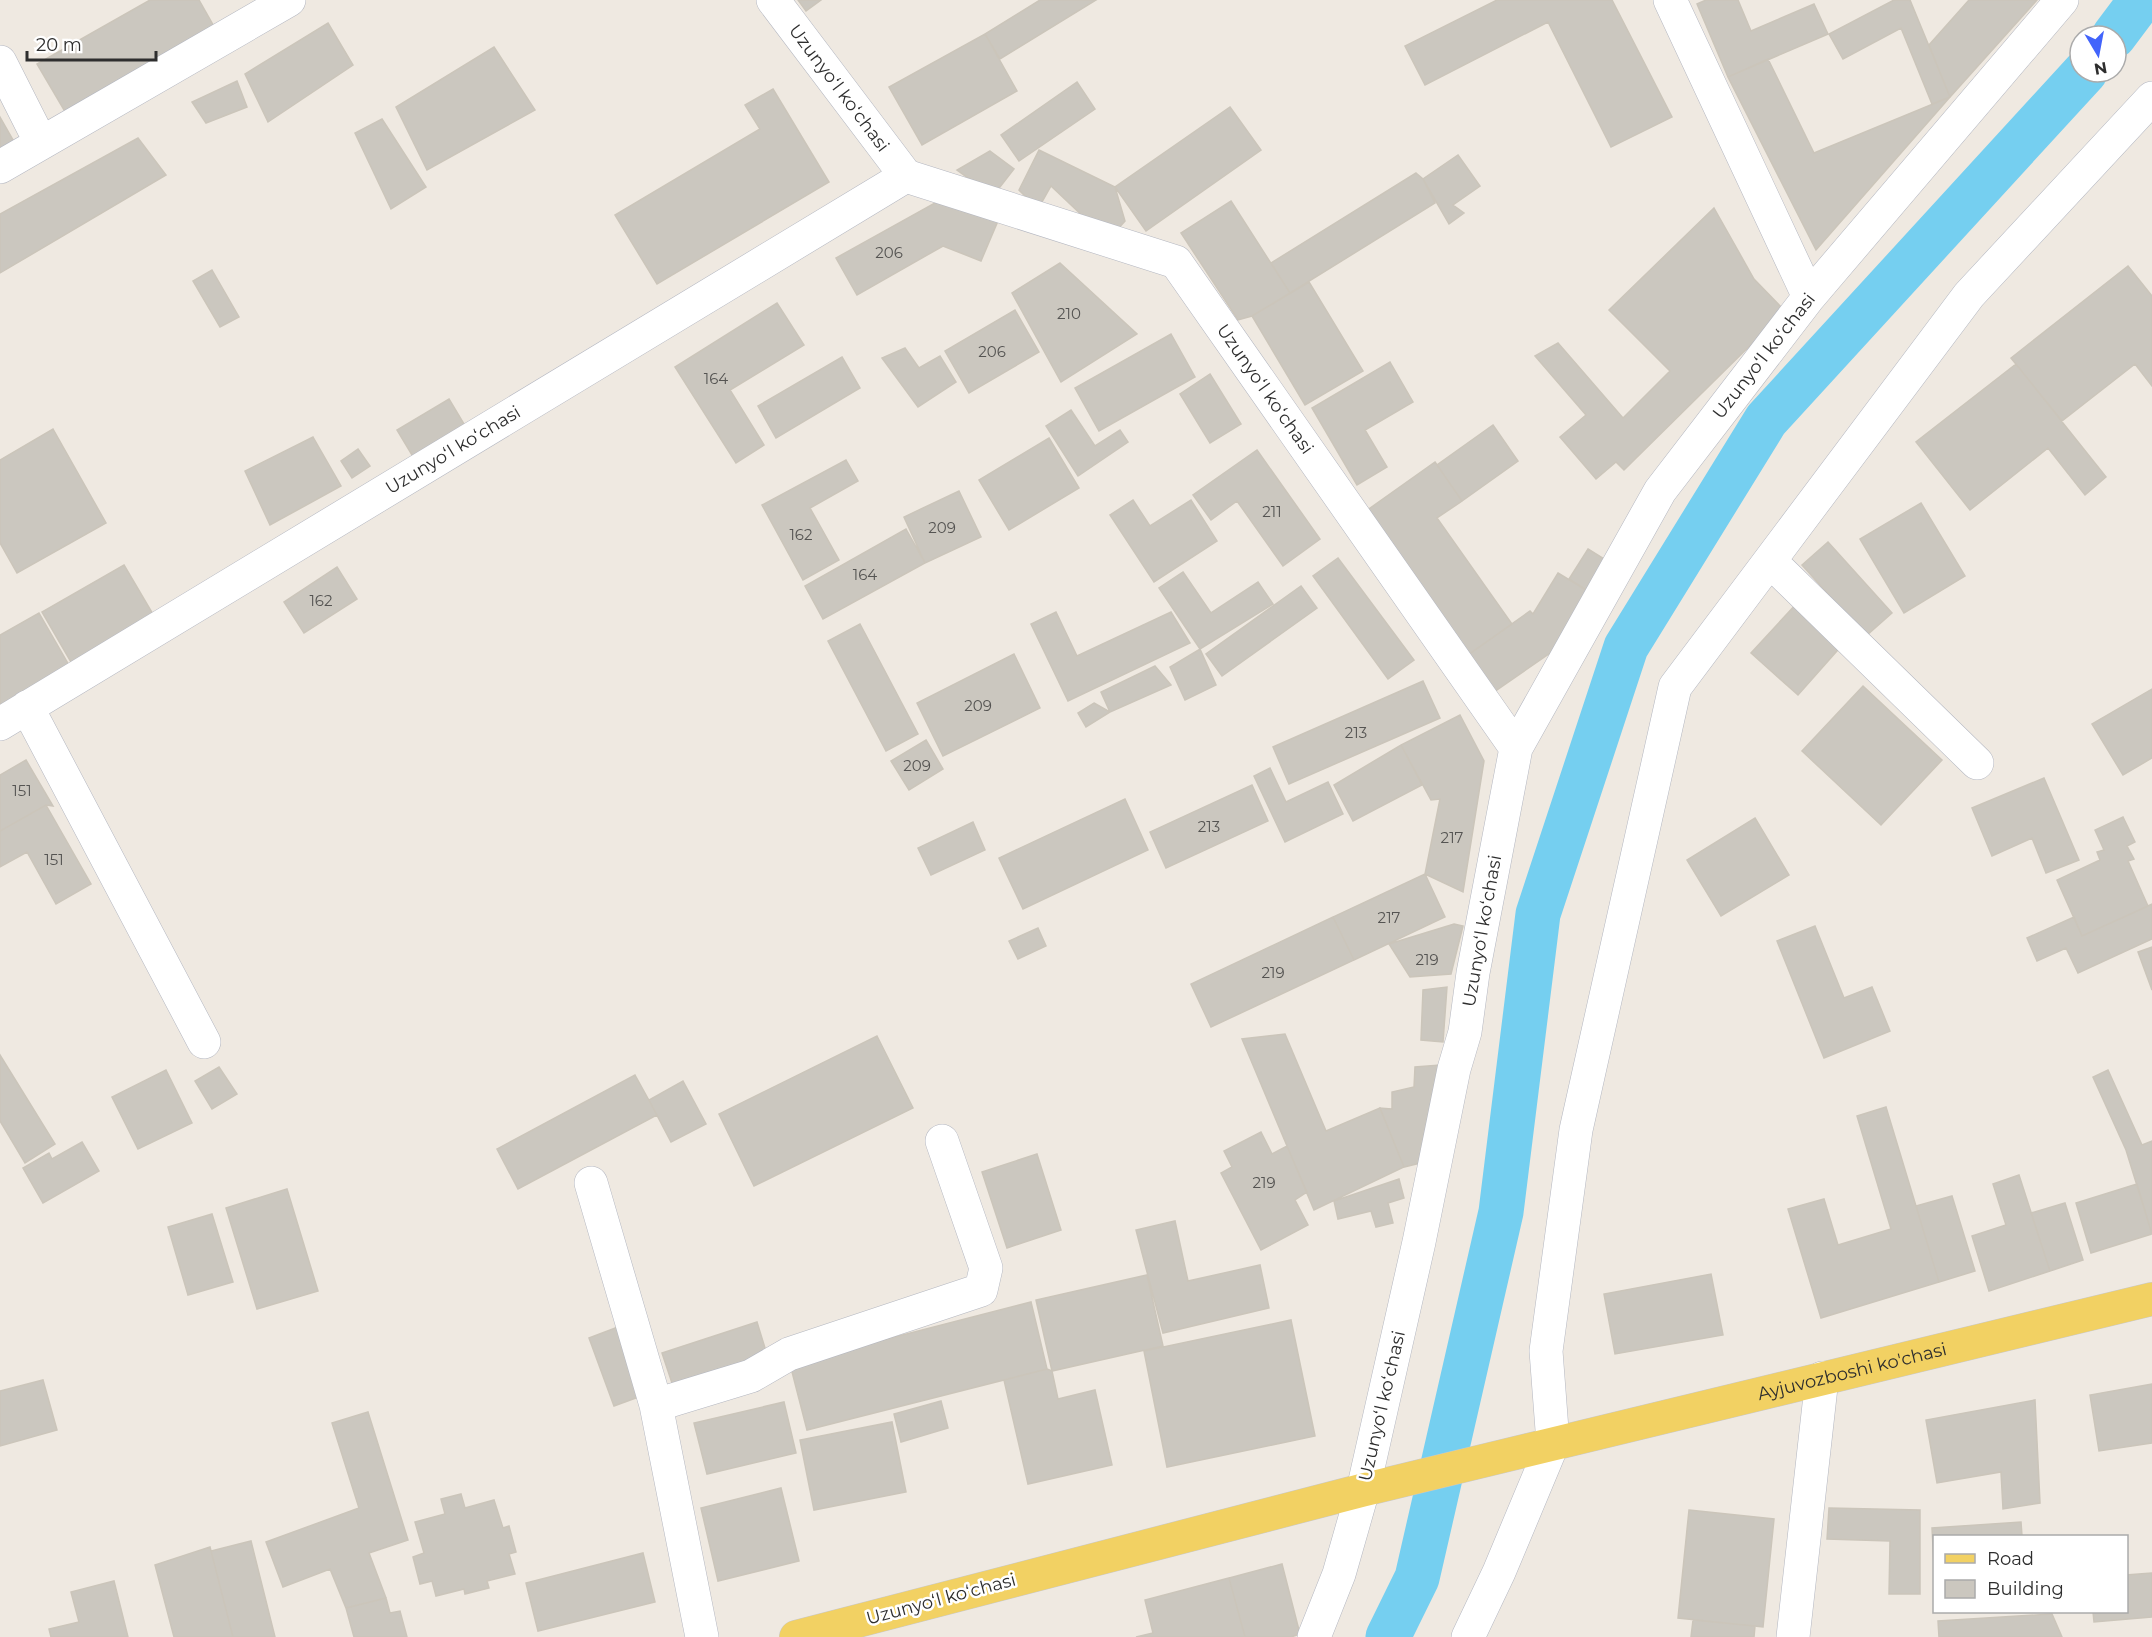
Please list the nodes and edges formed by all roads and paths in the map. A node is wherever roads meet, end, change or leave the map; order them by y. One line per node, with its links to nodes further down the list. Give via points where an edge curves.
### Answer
1 (289, 0): 7 (street)
2 (773, 0): 9 (street, Uzunyoʻl koʻchasi)
3 (1670, 0): 10 (street)
4 (2062, 0): 10 (street, Uzunyoʻl koʻchasi)
5 (0, 62): 7 (street)
6 (2152, 98): 11 (street, via 1969,295)
7 (41, 143): 8 (street)
8 (0, 167)
9 (906, 176): 12 (street, Uzunyoʻl koʻchasi); 13 (street, Uzunyoʻl koʻchasi, via 1176,262)
10 (1809, 297): 13 (street, Uzunyoʻl koʻchasi, via 1660,490)
11 (1770, 561): 14 (street); 21 (street, via 1675,687 1576,1130 1546,1351)
12 (14, 716): 15 (street)
13 (1516, 748): 22 (street, Uzunyoʻl koʻchasi, via 1465,1032)
14 (1977, 763)
15 (204, 1042)
16 (942, 1141): 20 (street, via 986,1268 981,1290 789,1354 751,1376)
17 (591, 1183): 20 (street)
18 (2152, 1299): 19 (main road, Ayjuvozboshi ko'chasi)
19 (1822, 1378): 21 (main road, Ayjuvozboshi ko'chasi); 27 (street)
20 (657, 1405): 23 (street)
21 (1553, 1443): 22 (main road, Ayjuvozboshi ko'chasi); 26 (street)
22 (1364, 1490): 24 (main road, Uzunyoʻl koʻchasi); 25 (street, via 1339,1574)
23 (702, 1637)
24 (796, 1637)
25 (1314, 1637)
26 (1468, 1637)
27 (1793, 1637)

